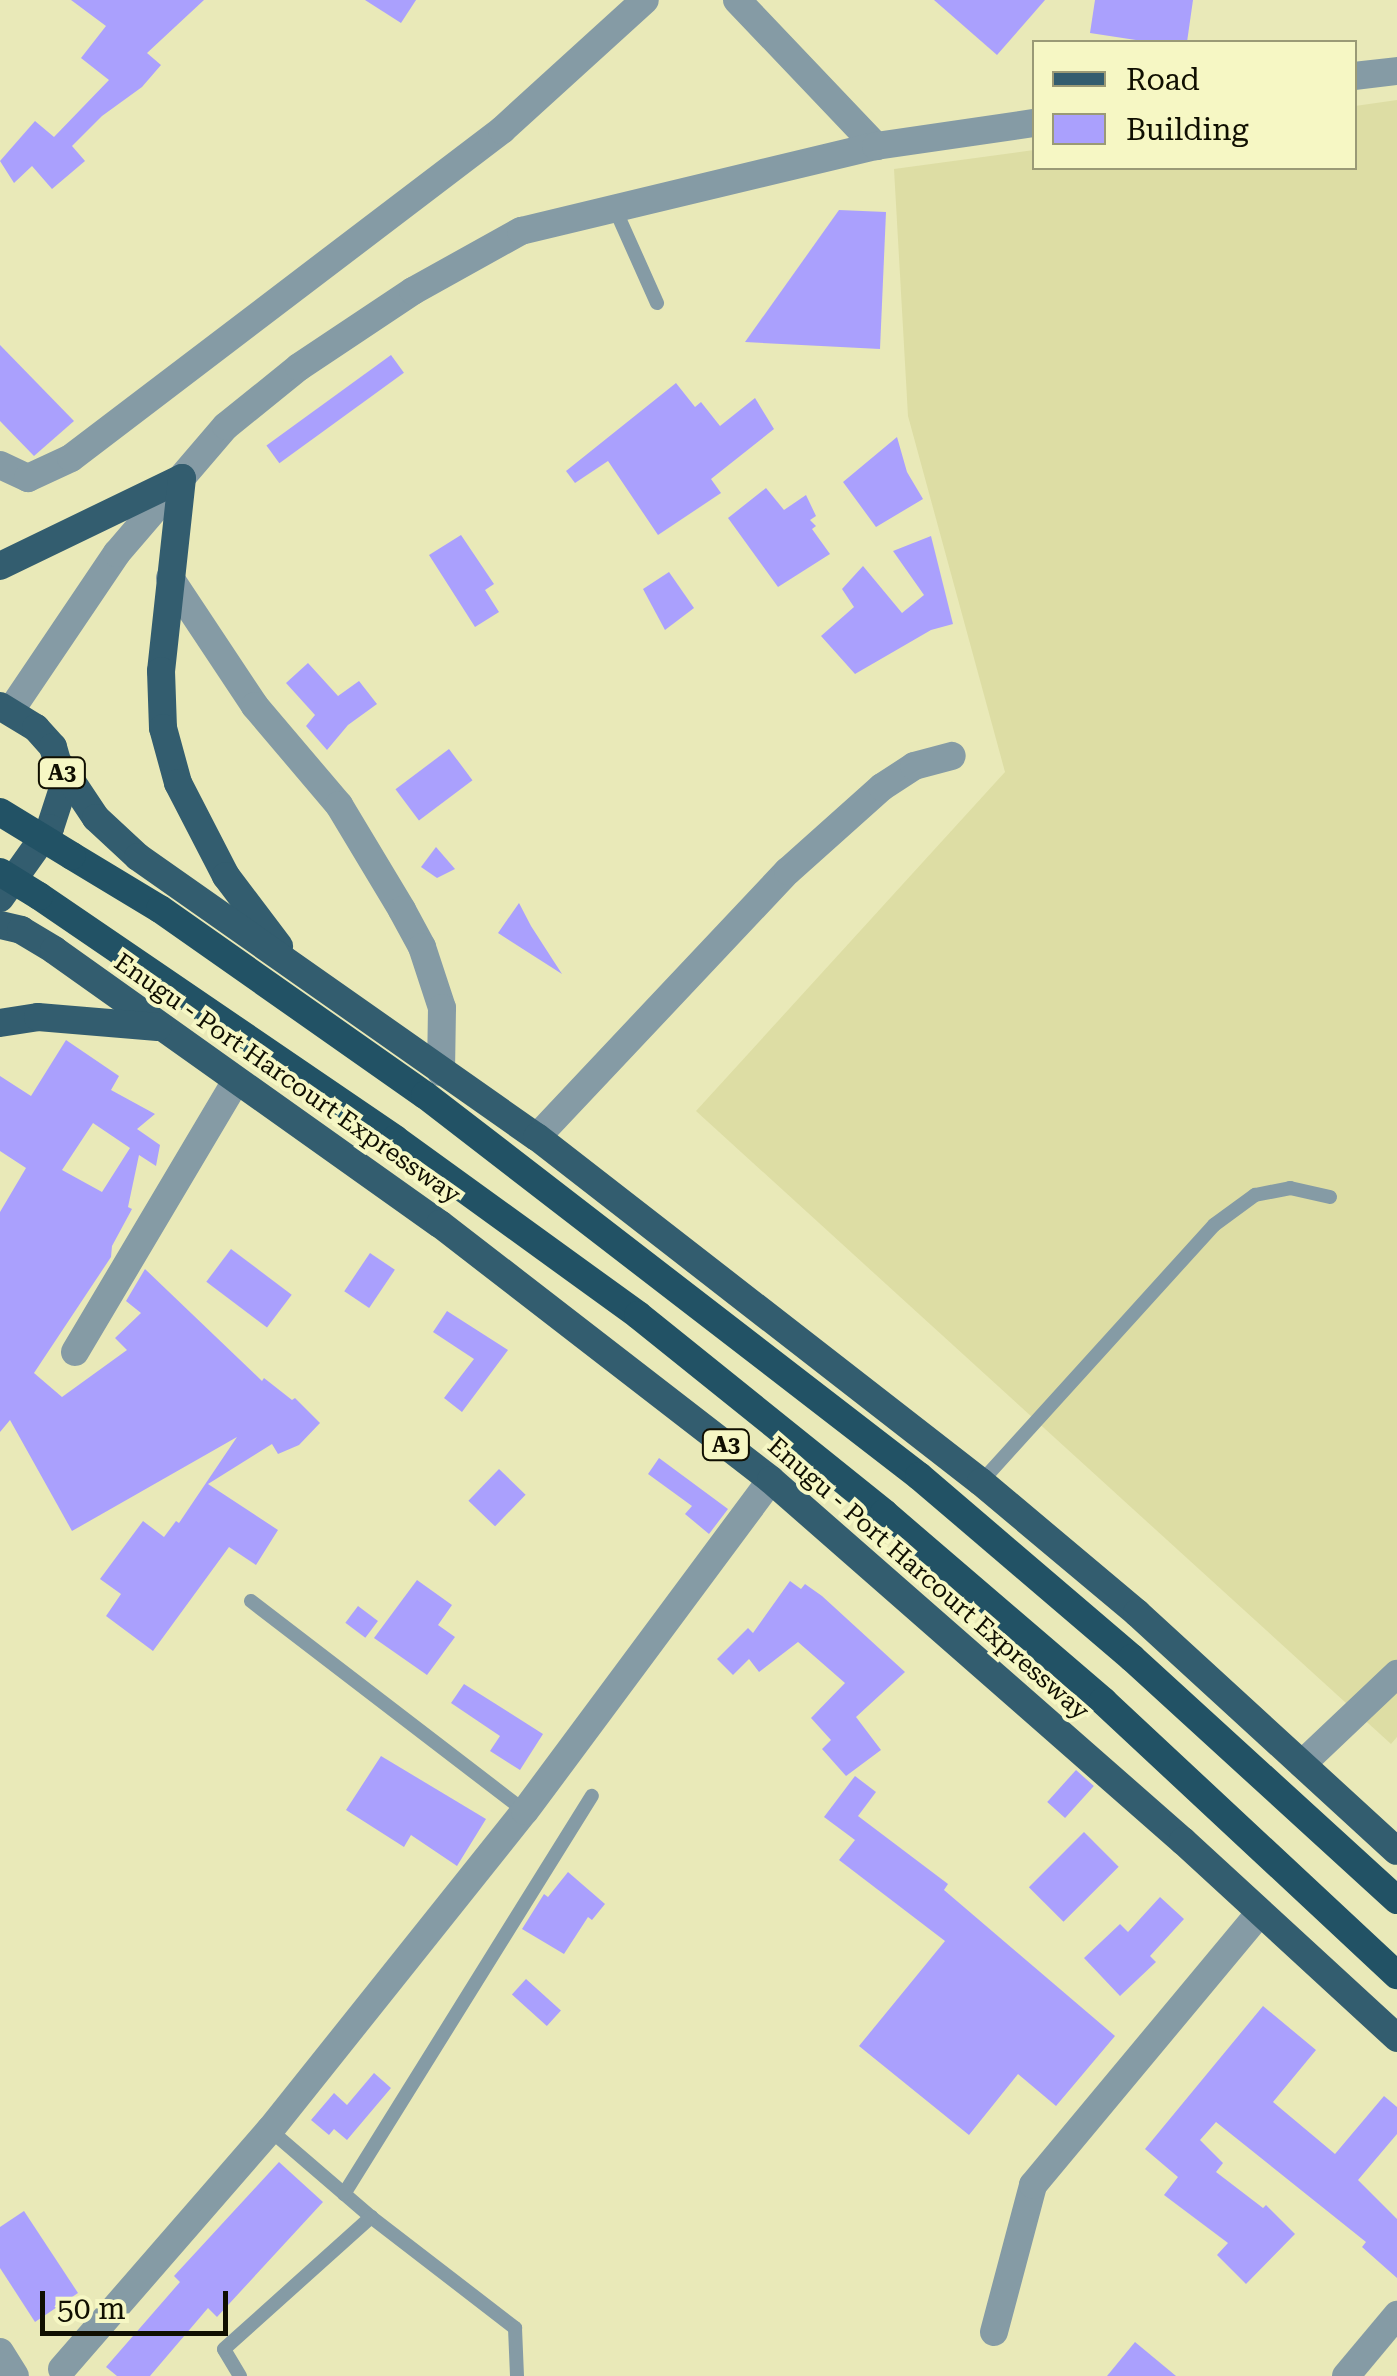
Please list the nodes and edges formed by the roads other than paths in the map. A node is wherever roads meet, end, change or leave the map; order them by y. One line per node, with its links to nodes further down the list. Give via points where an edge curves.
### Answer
1 (645, 0): 9 (street, via 502,130 70,458 28,478)
2 (737, 0): 6 (street)
3 (1397, 71): 4 (street)
4 (1357, 76)
5 (1032, 123): 6 (street)
6 (876, 146): 7 (street)
7 (615, 209): 8 (lane); 10 (street, via 521,231 413,291 255,402)
8 (657, 304)
9 (0, 466)
10 (182, 478): 11 (main road); 12 (main road); 13 (street, via 117,553)
11 (0, 566)
12 (170, 578): 20 (main road, via 163,728 178,784 226,876); 23 (street, via 255,706 339,805 402,910 442,1008)
13 (6, 708): 15 (main road, A3, via 36,728)
14 (952, 756): 25 (street, via 914,766 882,787 788,871)
15 (62, 767): 18 (main road, A3, via 61,802 50,828); 20 (main road, A3, via 121,843)
16 (0, 812): 28 (highway, bridge, via 160,909 425,1096)
17 (0, 872): 29 (highway, Enugu - Port Harcourt Expressway / A3, bridge, via 396,1139 638,1315)
18 (0, 898)
19 (0, 924): 22 (main road, Enugu - Port Harcourt Expressway / A3, via 54,950)
20 (294, 967): 23 (main road, A3)
21 (0, 1023): 22 (main road, via 38,1017)
22 (160, 1028): 24 (main road, Enugu - Port Harcourt Expressway / A3)
23 (441, 1072): 25 (main road, A3)
24 (236, 1081): 27 (street); 30 (main road, Enugu - Port Harcourt Expressway / A3, via 440,1224)
25 (537, 1137): 31 (main road, A3)
26 (1330, 1197): 31 (lane, via 1290,1188 1256,1195 1214,1225)
27 (74, 1352)
28 (826, 1404): 29 (highway); 38 (highway, via 1132,1658)
29 (798, 1443): 40 (highway, Enugu - Port Harcourt Expressway / A3, via 1104,1701)
30 (770, 1480): 36 (street); 39 (main road, Enugu - Port Harcourt Expressway / A3)
31 (980, 1482): 34 (main road, A3)
32 (251, 1601): 36 (lane)
33 (1397, 1674): 34 (street)
34 (1302, 1764): 37 (main road, A3)
35 (592, 1796): 43 (lane)
36 (525, 1811): 42 (street)
37 (1397, 1851)
38 (1397, 1900)
39 (1260, 1913): 41 (main road, Enugu - Port Harcourt Expressway / A3); 46 (street, via 1034,2185)
40 (1397, 1975)
41 (1397, 2038)
42 (270, 2130): 43 (lane); 48 (street)
43 (344, 2194): 44 (lane)
44 (370, 2216): 50 (lane, via 224,2348); 51 (lane, via 515,2328)
45 (1397, 2315): 52 (street)
46 (994, 2332)
47 (0, 2352): 49 (street)
48 (62, 2369)
49 (16, 2376)
50 (240, 2376)
51 (517, 2376)
52 (1346, 2376)

